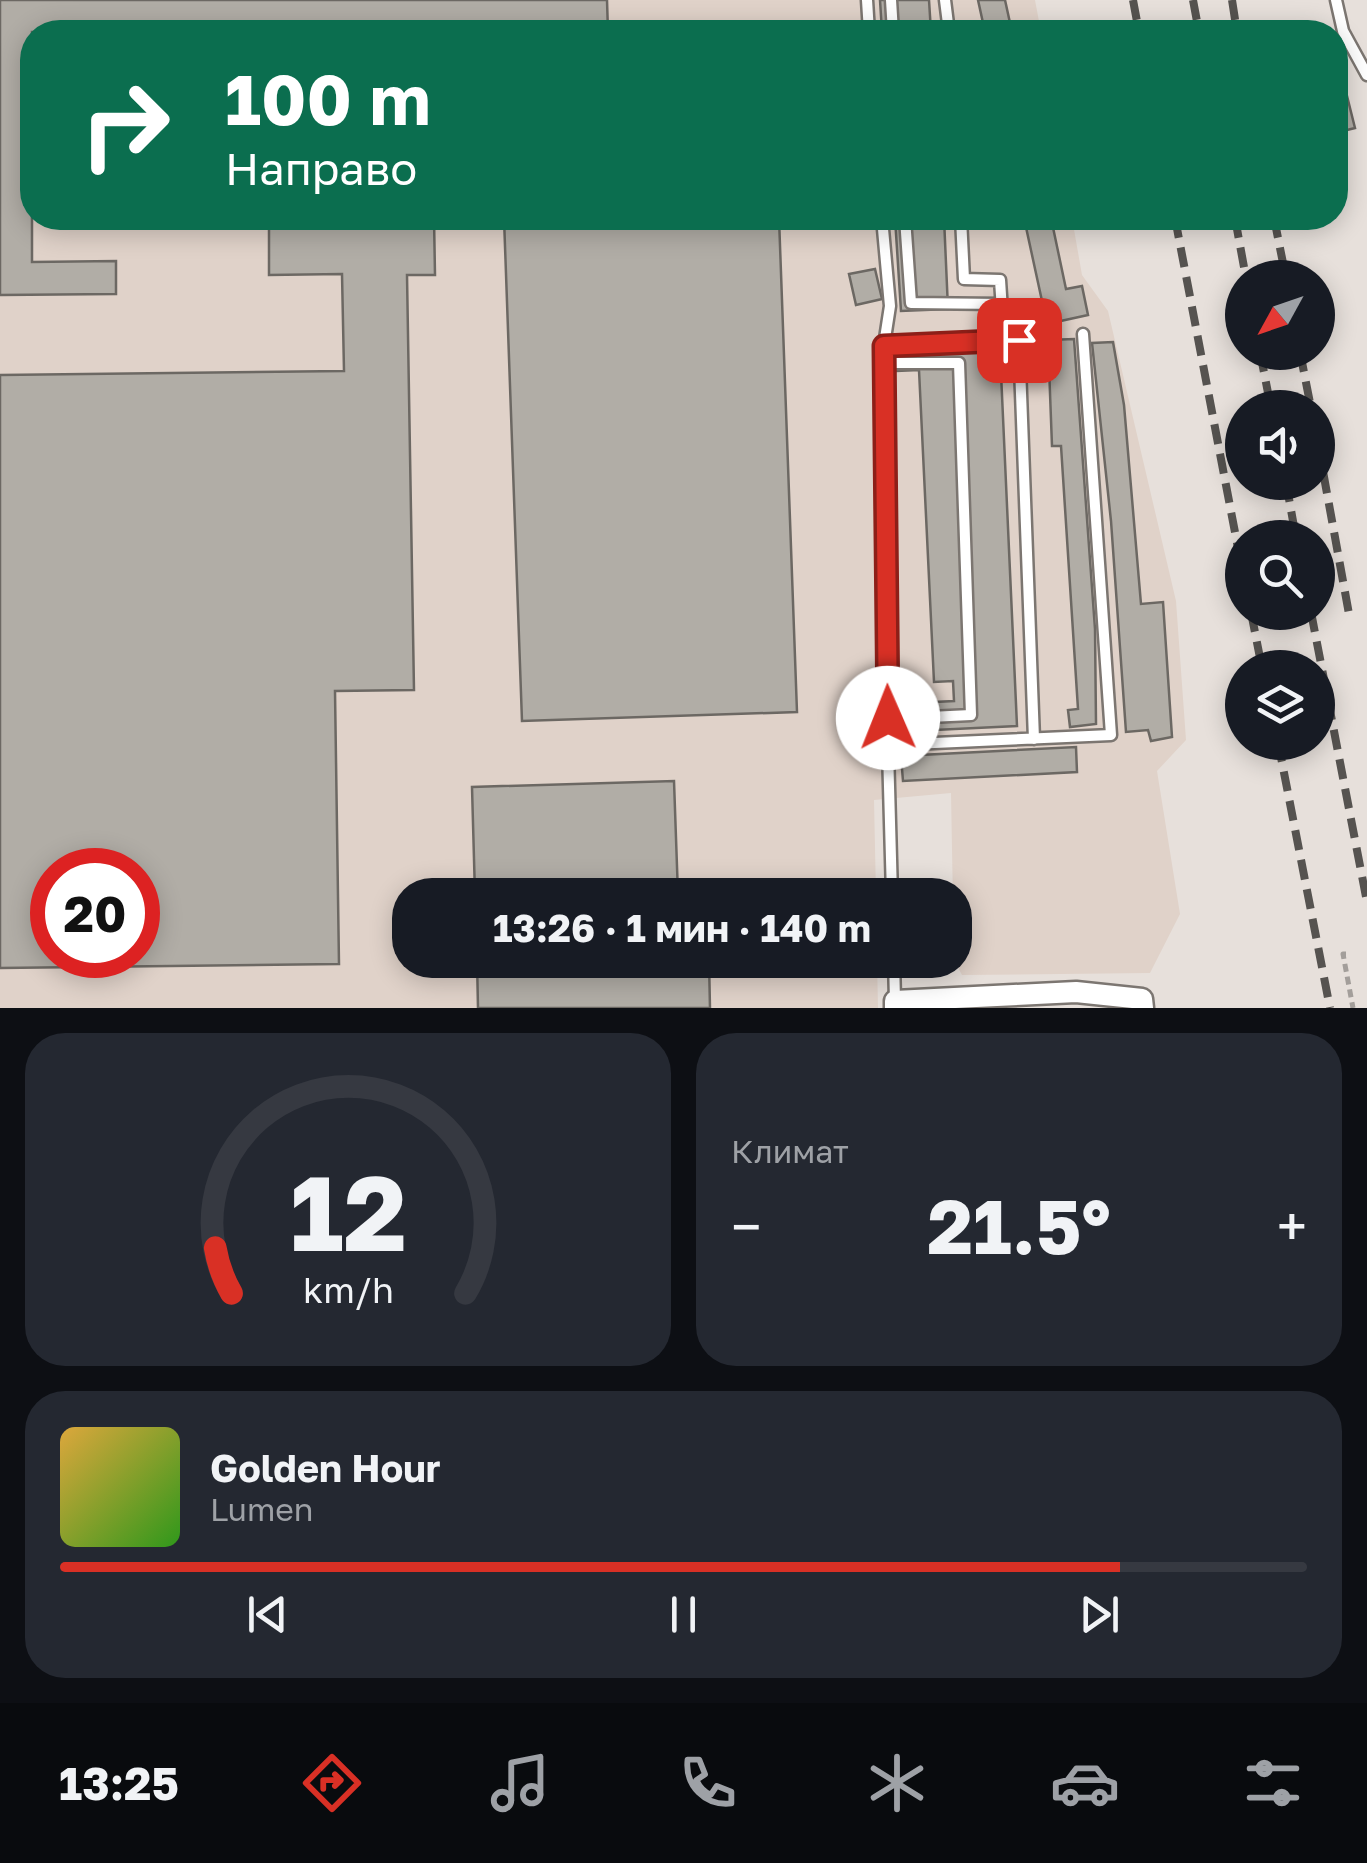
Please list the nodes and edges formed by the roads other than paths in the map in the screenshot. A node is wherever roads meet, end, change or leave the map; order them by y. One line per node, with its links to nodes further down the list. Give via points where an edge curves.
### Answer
1 (1348, 40): 2 (lane)
2 (1367, 75)
3 (883, 230): 9 (lane, via 890,306)
4 (907, 230): 6 (lane, via 911,303)
5 (961, 230): 6 (lane, via 964,279 1000,280)
6 (1001, 304): 8 (lane)
7 (1083, 334): 12 (lane, via 1111,735)
8 (1004, 341): 9 (lane); 12 (lane, via 1019,340)
9 (884, 346): 10 (lane)
10 (884, 362): 11 (lane); 11 (lane, via 959,363 972,715)
11 (888, 718): 13 (lane)
12 (1034, 738): 13 (lane)
13 (888, 750): 14 (lane)
14 (892, 878)
15 (895, 978): 16 (lane)
16 (896, 1004): 17 (street, via 1076,992 1142,998)
17 (1144, 1008)

